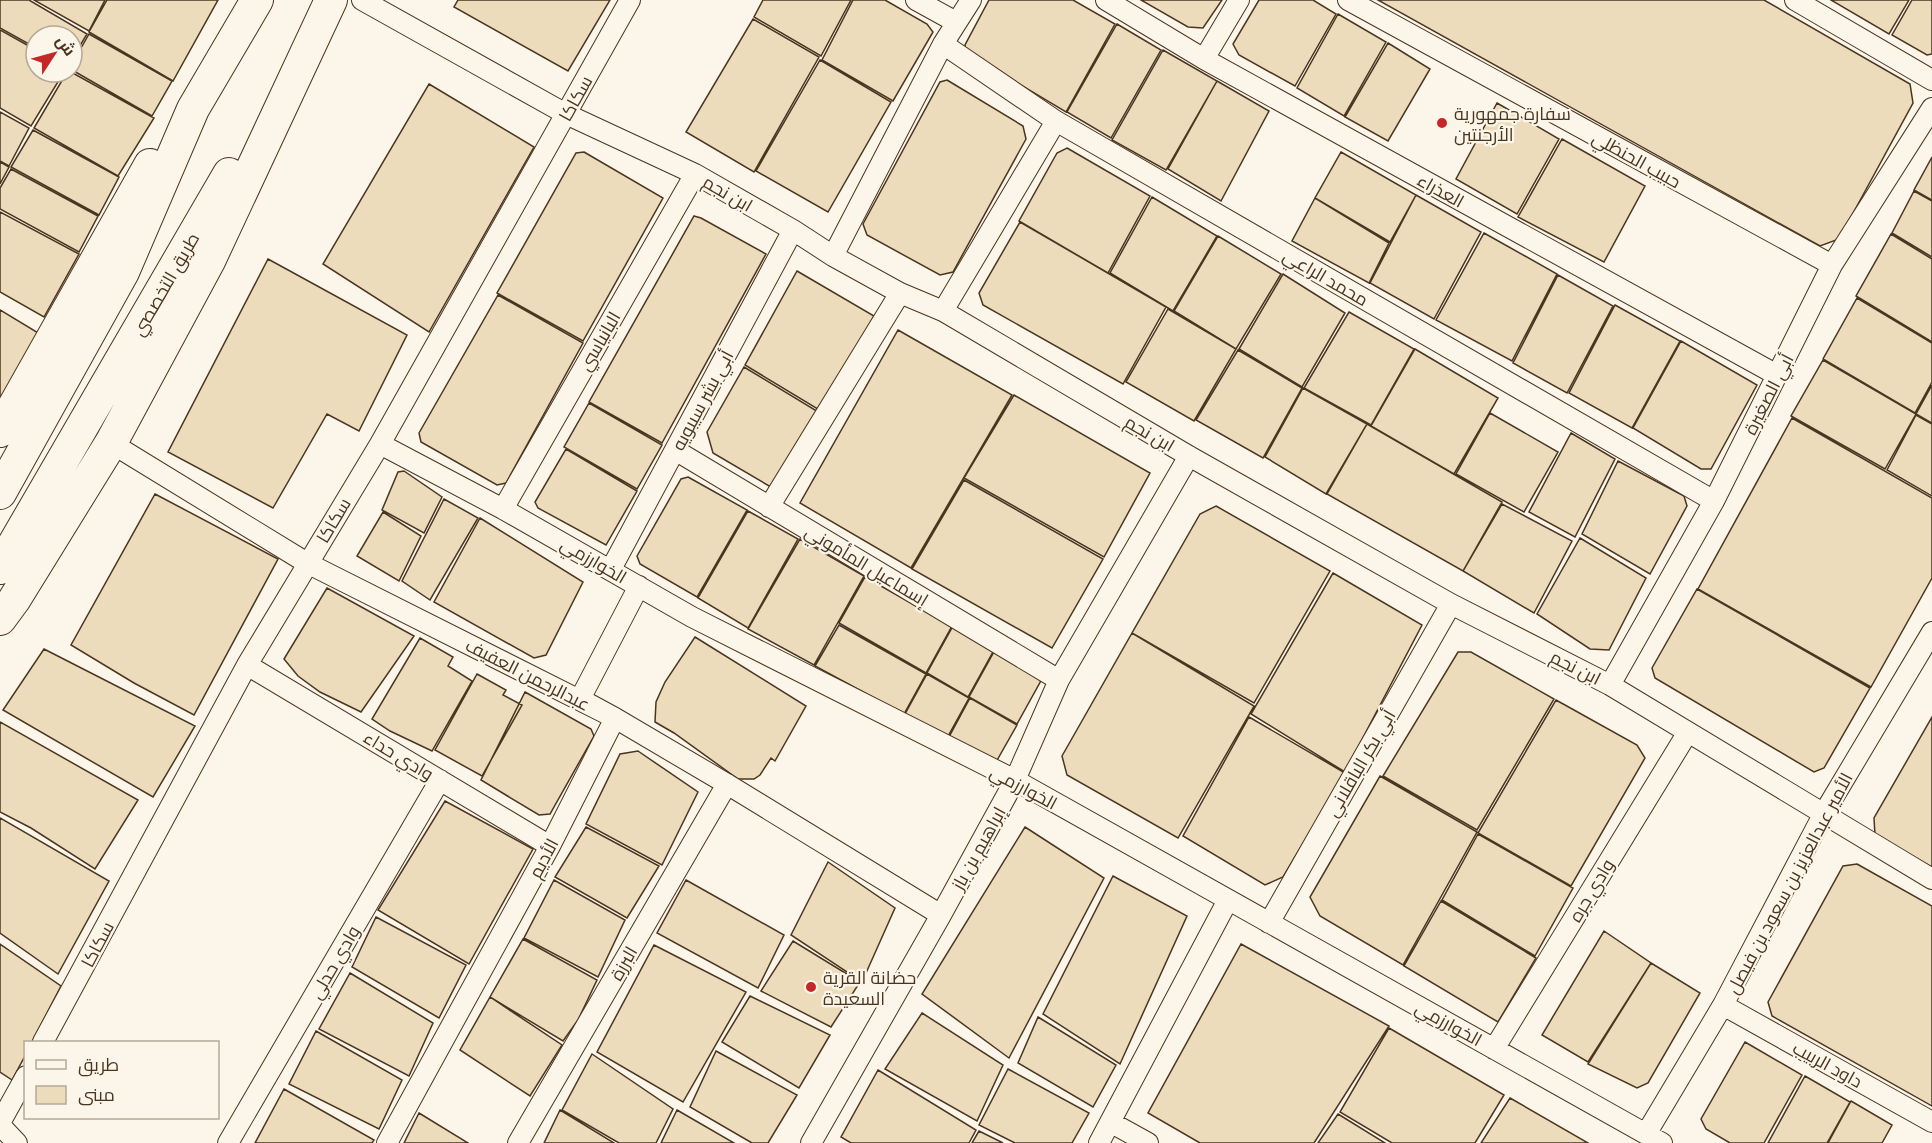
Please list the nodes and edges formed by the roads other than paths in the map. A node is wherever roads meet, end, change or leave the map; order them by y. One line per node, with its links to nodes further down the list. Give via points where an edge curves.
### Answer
1 (257, 0): 16 (main road)
2 (330, 0): 27 (main road, via 209,261); 36 (main road, طريق التخصصي)
3 (362, 0): 17 (street, ابن نجم)
4 (630, 0): 17 (street, سكاكا)
5 (916, 0): 11 (street)
6 (971, 0): 11 (street)
7 (1106, 0): 13 (street, العذراء)
8 (1239, 0): 13 (street)
9 (1348, 0): 22 (street, حبيب الحنظلي)
10 (1795, 0): 14 (street)
11 (956, 22): 12 (street)
12 (943, 44): 18 (street, محمد الراعي); 21 (street)
13 (1204, 59): 25 (street, العذراء)
14 (1932, 81)
15 (1932, 108): 22 (street, أبي الصغيرة)
16 (193, 110): 26 (main road, via 157,153); 31 (main road, via 123,272)
17 (566, 114): 19 (street, ابن نجم); 28 (street, سكاكا)
18 (1056, 121): 24 (street); 32 (street, محمد الراعي)
19 (695, 174): 20 (street, ابن نجم); 34 (street, البانياسي)
20 (793, 230): 21 (street, ابن نجم); 29 (street, أبي بشر سيبويه)
21 (833, 256): 23 (street, ابن نجم)
22 (1832, 265): 25 (street, أبي الصغيرة)
23 (900, 293): 24 (street, ابن نجم); 33 (street)
24 (943, 311): 30 (street, ابن نجم)
25 (1777, 375): 32 (street, أبي الصغيرة)
26 (0, 431)
27 (111, 443): 35 (street, عبدالرحمن العفيف); 40 (main road)
28 (380, 444): 34 (street, الخوارزمي); 35 (street, سكاكا)
29 (675, 450): 33 (street, إسماعيل المأموني); 37 (street, أبي بشر سيبويه)
30 (1189, 456): 39 (street, ابن نجم); 43 (street, إبراهيم بن باز)
31 (0, 493)
32 (1714, 501): 44 (street, أبي الصغيرة)
33 (769, 507): 43 (street, إسماعيل المأموني)
34 (503, 509): 37 (street, الخوارزمي)
35 (307, 563): 42 (street, سكاكا); 45 (street, عبدالرحمن العفيف)
36 (0, 568)
37 (611, 569): 38 (street, الخوارزمي)
38 (639, 586): 45 (street, via 580,699); 48 (street, الخوارزمي, via 692,617)
39 (1451, 604): 44 (street, ابن نجم); 55 (street, أبي بكر الباقلاني)
40 (0, 619)
41 (1931, 637): 50 (street, الأمير عبدالعزيز بن سعود بن فيصل)
42 (247, 664): 47 (street, وادي حداء); 57 (street, سكاكا)
43 (1059, 680): 48 (street, إبراهيم بن باز)
44 (1610, 685): 46 (street, ابن نجم)
45 (615, 718): 49 (street, عبدالرحمن العفيف); 51 (street, الأديم)
46 (1688, 732): 50 (street, ابن نجم); 58 (street, وادي جره)
47 (440, 780): 51 (street, وادي حداء); 65 (street, وادي حدلي)
48 (1015, 780): 53 (street, الخوارزمي); 54 (street, إبراهيم بن باز)
49 (727, 784): 54 (street, عبدالرحمن العفيف); 67 (street, البرزة)
50 (1824, 813): 52 (street, ابن نجم); 56 (street, الأمير عبدالعزيز بن سعود بن فيصل)
51 (550, 846): 66 (street, الأديم)
52 (1932, 879)
53 (1228, 900): 55 (street, الخوارزمي); 60 (street)
54 (941, 915): 68 (street, إبراهيم بن باز)
55 (1269, 923): 58 (street, الخوارزمي)
56 (1724, 1005): 61 (street, داود الربيب); 63 (street, الأمير عبدالعزيز بن سعود بن فيصل)
57 (45, 1041)
58 (1494, 1049): 63 (street, الخوارزمي)
59 (24, 1080): 62 (street)
60 (1110, 1122): 69 (street); 70 (street)
61 (1932, 1122)
62 (0, 1124): 64 (street)
63 (1654, 1139)
64 (17, 1143)
65 (228, 1143)
66 (387, 1143)
67 (518, 1143)
68 (811, 1143)
69 (1099, 1143)
70 (1148, 1143)

